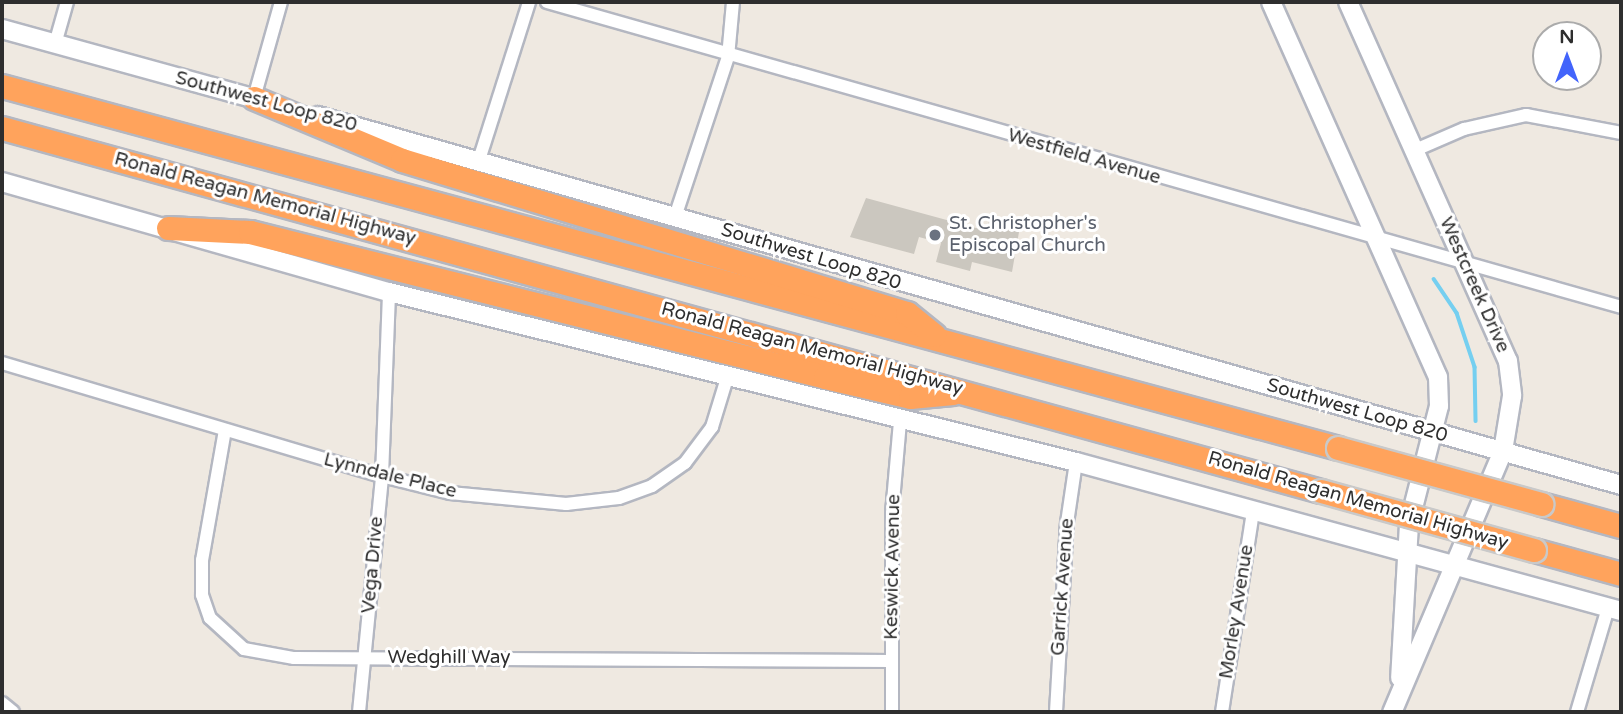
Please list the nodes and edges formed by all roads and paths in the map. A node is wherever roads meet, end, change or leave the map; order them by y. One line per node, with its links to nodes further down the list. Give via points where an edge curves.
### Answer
1 (67, 2): 9 (street)
2 (281, 2): 12 (street)
3 (529, 2): 16 (street)
4 (547, 2): 10 (street, Westfield Avenue)
5 (733, 2): 10 (street)
6 (1271, 2): 20 (main road, Westcreek Drive)
7 (1348, 2): 15 (main road, Westcreek Drive)
8 (2, 29): 9 (main road, Southwest Loop 820)
9 (55, 44): 12 (main road, Southwest Loop 820)
10 (728, 57): 18 (street); 20 (street, Westfield Avenue)
11 (2, 86): 24 (highway, Ronald Reagan Memorial Highway)
12 (254, 98): 16 (main road, Southwest Loop 820); 24 (highway, via 402,160 907,313)
13 (2, 128): 27 (highway, Ronald Reagan Memorial Highway)
14 (1621, 133): 15 (street, via 1527,115 1464,129)
15 (1413, 151): 21 (main road, Westcreek Drive)
16 (479, 160): 18 (main road, Southwest Loop 820)
17 (2, 182): 19 (main road)
18 (676, 217): 30 (main road, Southwest Loop 820)
19 (168, 228): 22 (main road); 27 (highway, via 250,232 910,397)
20 (1380, 240): 21 (street, Westfield Avenue); 30 (main road, Westcreek Drive, via 1437,377)
21 (1463, 263): 23 (street, Westfield Avenue); 31 (main road, Westcreek Drive, via 1508,361 1512,396)
22 (389, 292): 26 (main road); 33 (street, Vega Drive)
23 (1621, 307)
24 (942, 341): 36 (highway, Ronald Reagan Memorial Highway, bridge)
25 (2, 363): 29 (street, Lynndale Place)
26 (727, 378): 28 (main road); 33 (street, Lynndale Place, via 723,401 702,445 652,486 619,498 566,505 493,499)
27 (971, 392): 39 (highway, Ronald Reagan Memorial Highway, bridge)
28 (900, 422): 32 (main road); 42 (street, Keswick Avenue, via 892,513)
29 (225, 430): 33 (street, Lynndale Place); 41 (street, Wedghill Way, via 202,561 202,595 210,618 233,642 267,655)
30 (1433, 433): 31 (main road, Southwest Loop 820); 37 (main road, Westcreek Drive, via 1415,484)
31 (1503, 451): 34 (main road, Southwest Loop 820); 38 (main road, Westcreek Drive)
32 (1076, 462): 35 (main road); 48 (street, Garrick Avenue, via 1067,523)
33 (382, 476): 41 (street, Vega Drive)
34 (1621, 485)
35 (1253, 512): 37 (main road); 49 (street, Morley Avenue)
36 (1621, 526)
37 (1407, 553): 38 (main road); 43 (main road, Westcreek Drive)
38 (1455, 566): 40 (main road); 43 (main road, Westcreek Drive)
39 (1621, 574)
40 (1615, 610): 51 (street)
41 (365, 657): 42 (street, Wedghill Way); 46 (street, Vega Drive)
42 (892, 661): 47 (street, Keswick Avenue)
43 (1399, 691): 50 (main road, Westcreek Drive)
44 (2, 703): 45 (street)
45 (13, 712)
46 (359, 712)
47 (892, 712)
48 (1056, 712)
49 (1222, 712)
50 (1392, 712)
51 (1577, 712)

